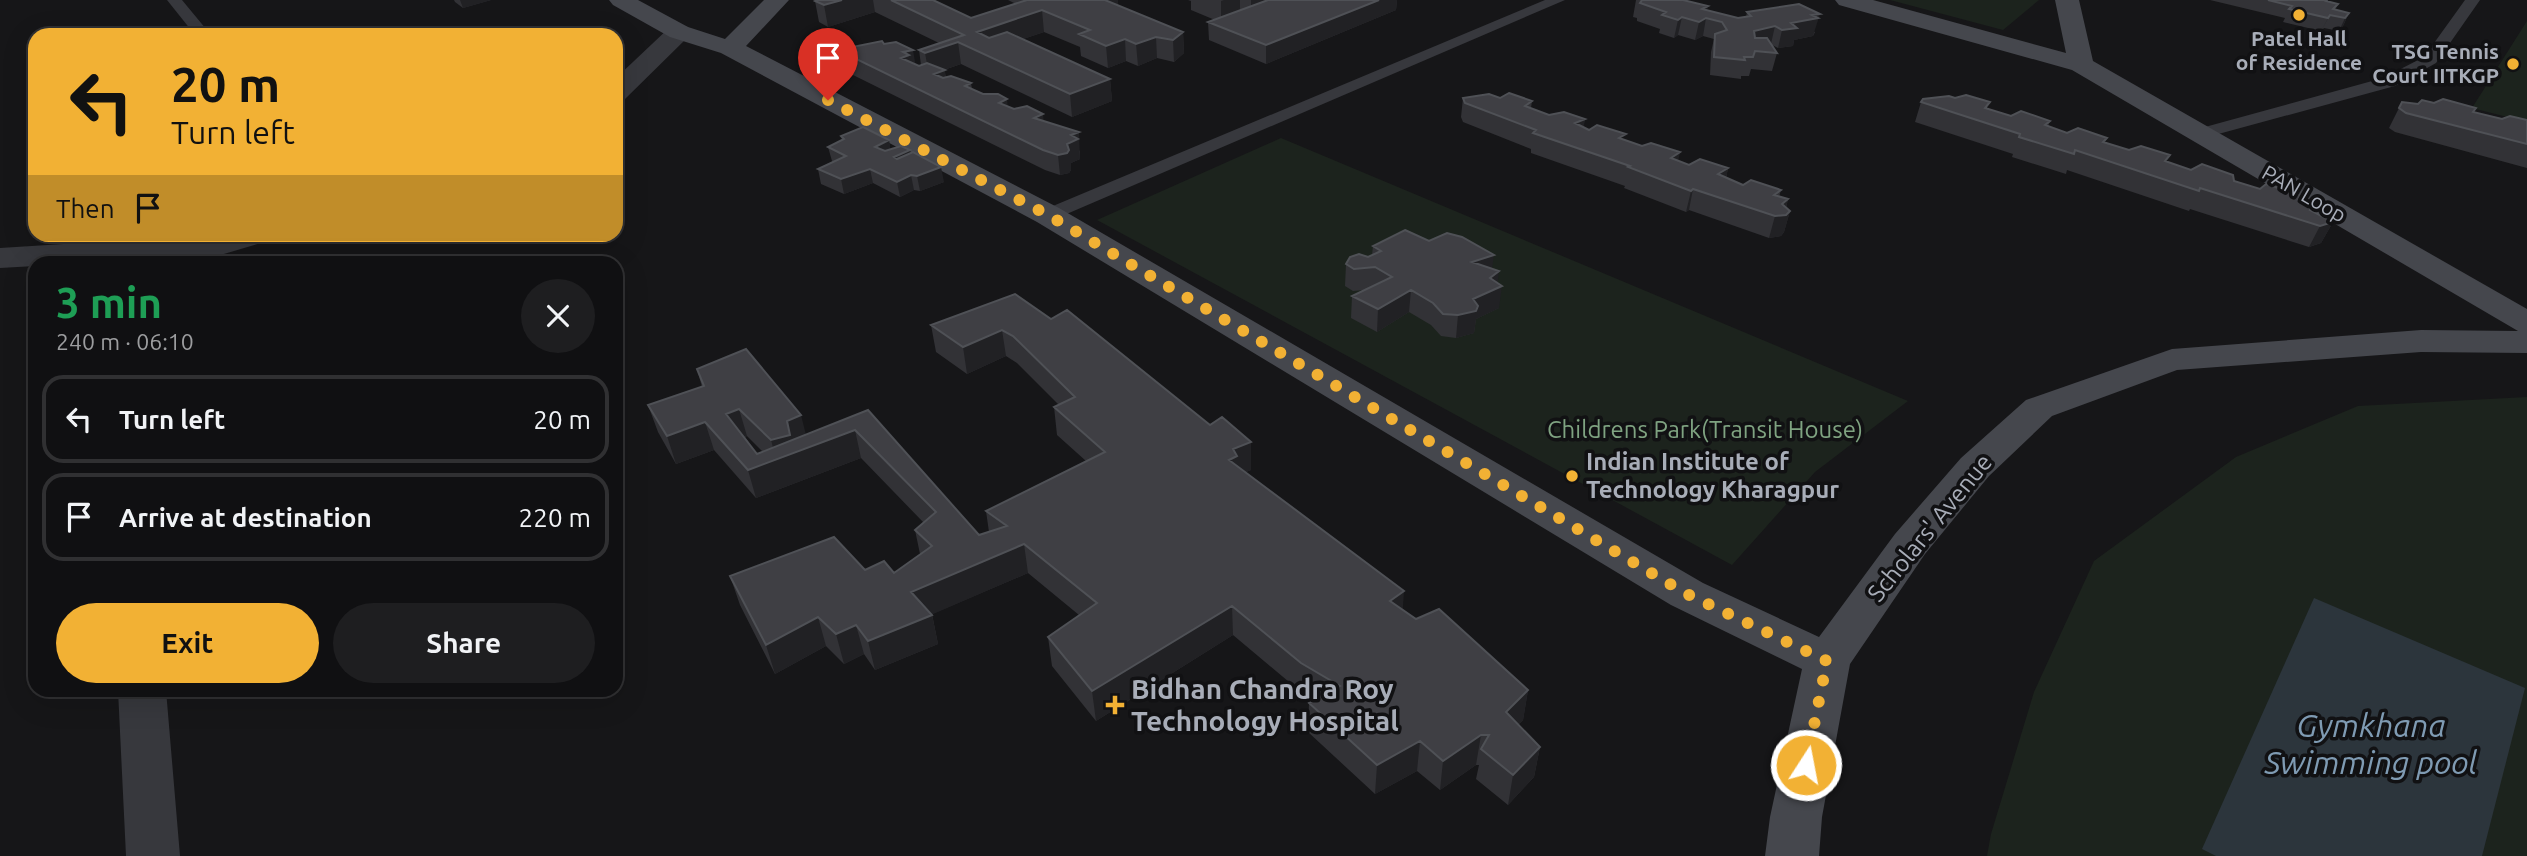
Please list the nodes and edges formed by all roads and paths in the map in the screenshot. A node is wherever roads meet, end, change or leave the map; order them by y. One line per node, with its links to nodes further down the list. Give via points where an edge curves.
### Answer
1 (174, 0): 8 (lane)
2 (621, 0): 9 (street)
3 (777, 0): 10 (street)
4 (1558, 0): 14 (lane)
5 (1847, 0): 11 (street, PAN Loop)
6 (2067, 0): 11 (street)
7 (2473, 0): 13 (lane, via 2430,60 2389,82)
8 (197, 28)
9 (679, 32): 10 (street); 12 (street)
10 (730, 48): 14 (street)
11 (2081, 65): 13 (street, PAN Loop)
12 (623, 86)
13 (2200, 134): 20 (street, PAN Loop)
14 (1048, 215): 22 (street, via 1687,594)
15 (237, 242): 16 (street)
16 (208, 254): 17 (street)
17 (104, 256)
18 (28, 257): 19 (street)
19 (0, 258)
20 (2527, 323)
21 (2527, 342): 22 (street, Scholars' Avenue, via 2421,341 2172,360 2039,408 1975,467 1910,544)
22 (1827, 661): 25 (street, Scholars' Avenue)
23 (142, 697): 24 (street)
24 (153, 856)
25 (1792, 856)

